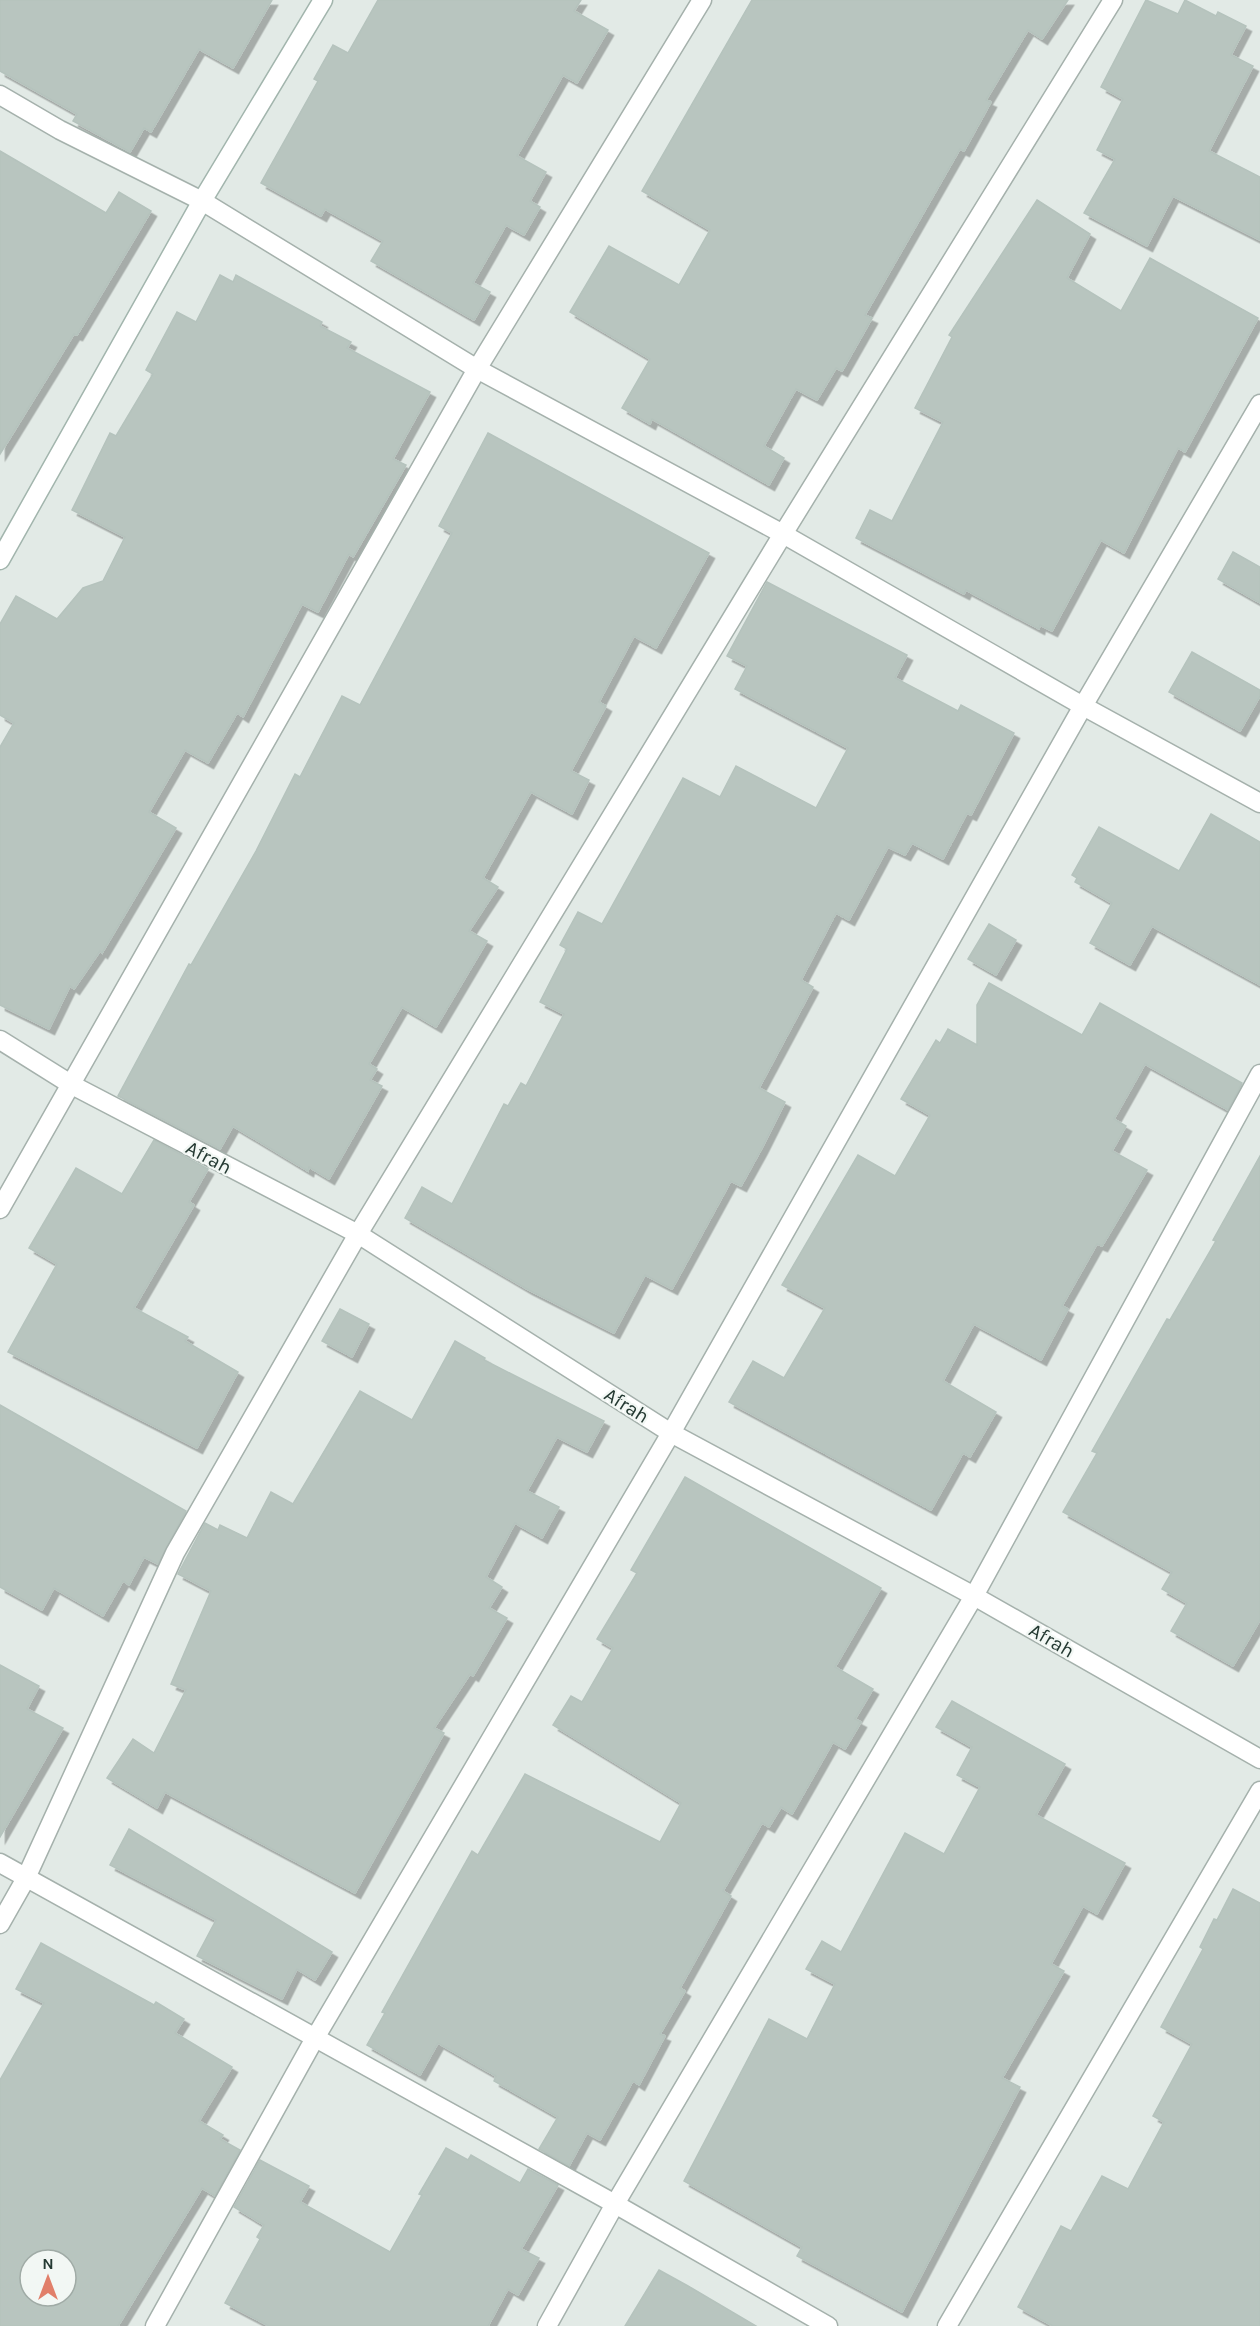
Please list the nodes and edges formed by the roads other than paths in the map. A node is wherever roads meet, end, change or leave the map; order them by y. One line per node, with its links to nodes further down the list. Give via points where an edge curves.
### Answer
1 (323, 0): 5 (street)
2 (702, 0): 6 (street)
3 (1113, 0): 8 (street)
4 (0, 95): 5 (street, via 60,130)
5 (202, 201): 6 (street); 9 (street)
6 (477, 369): 8 (street); 14 (street)
7 (1260, 404): 10 (street)
8 (783, 534): 10 (street); 16 (street)
9 (0, 560)
10 (1083, 706): 11 (street); 17 (street)
11 (1260, 803)
12 (0, 1040): 14 (street, Afrah)
13 (1260, 1074): 18 (street)
14 (72, 1085): 15 (street); 16 (street, Afrah)
15 (0, 1209)
16 (357, 1234): 17 (street, Afrah); 22 (street, via 175,1552)
17 (671, 1433): 18 (street, Afrah); 24 (street)
18 (974, 1596): 19 (street, Afrah); 25 (street)
19 (1260, 1759)
20 (1260, 1791): 29 (street)
21 (0, 1863): 22 (street)
22 (25, 1880): 23 (street); 24 (street)
23 (0, 1924)
24 (315, 2038): 25 (street); 26 (street)
25 (615, 2204): 27 (street); 28 (street)
26 (155, 2326)
27 (547, 2326)
28 (828, 2326)
29 (947, 2326)

